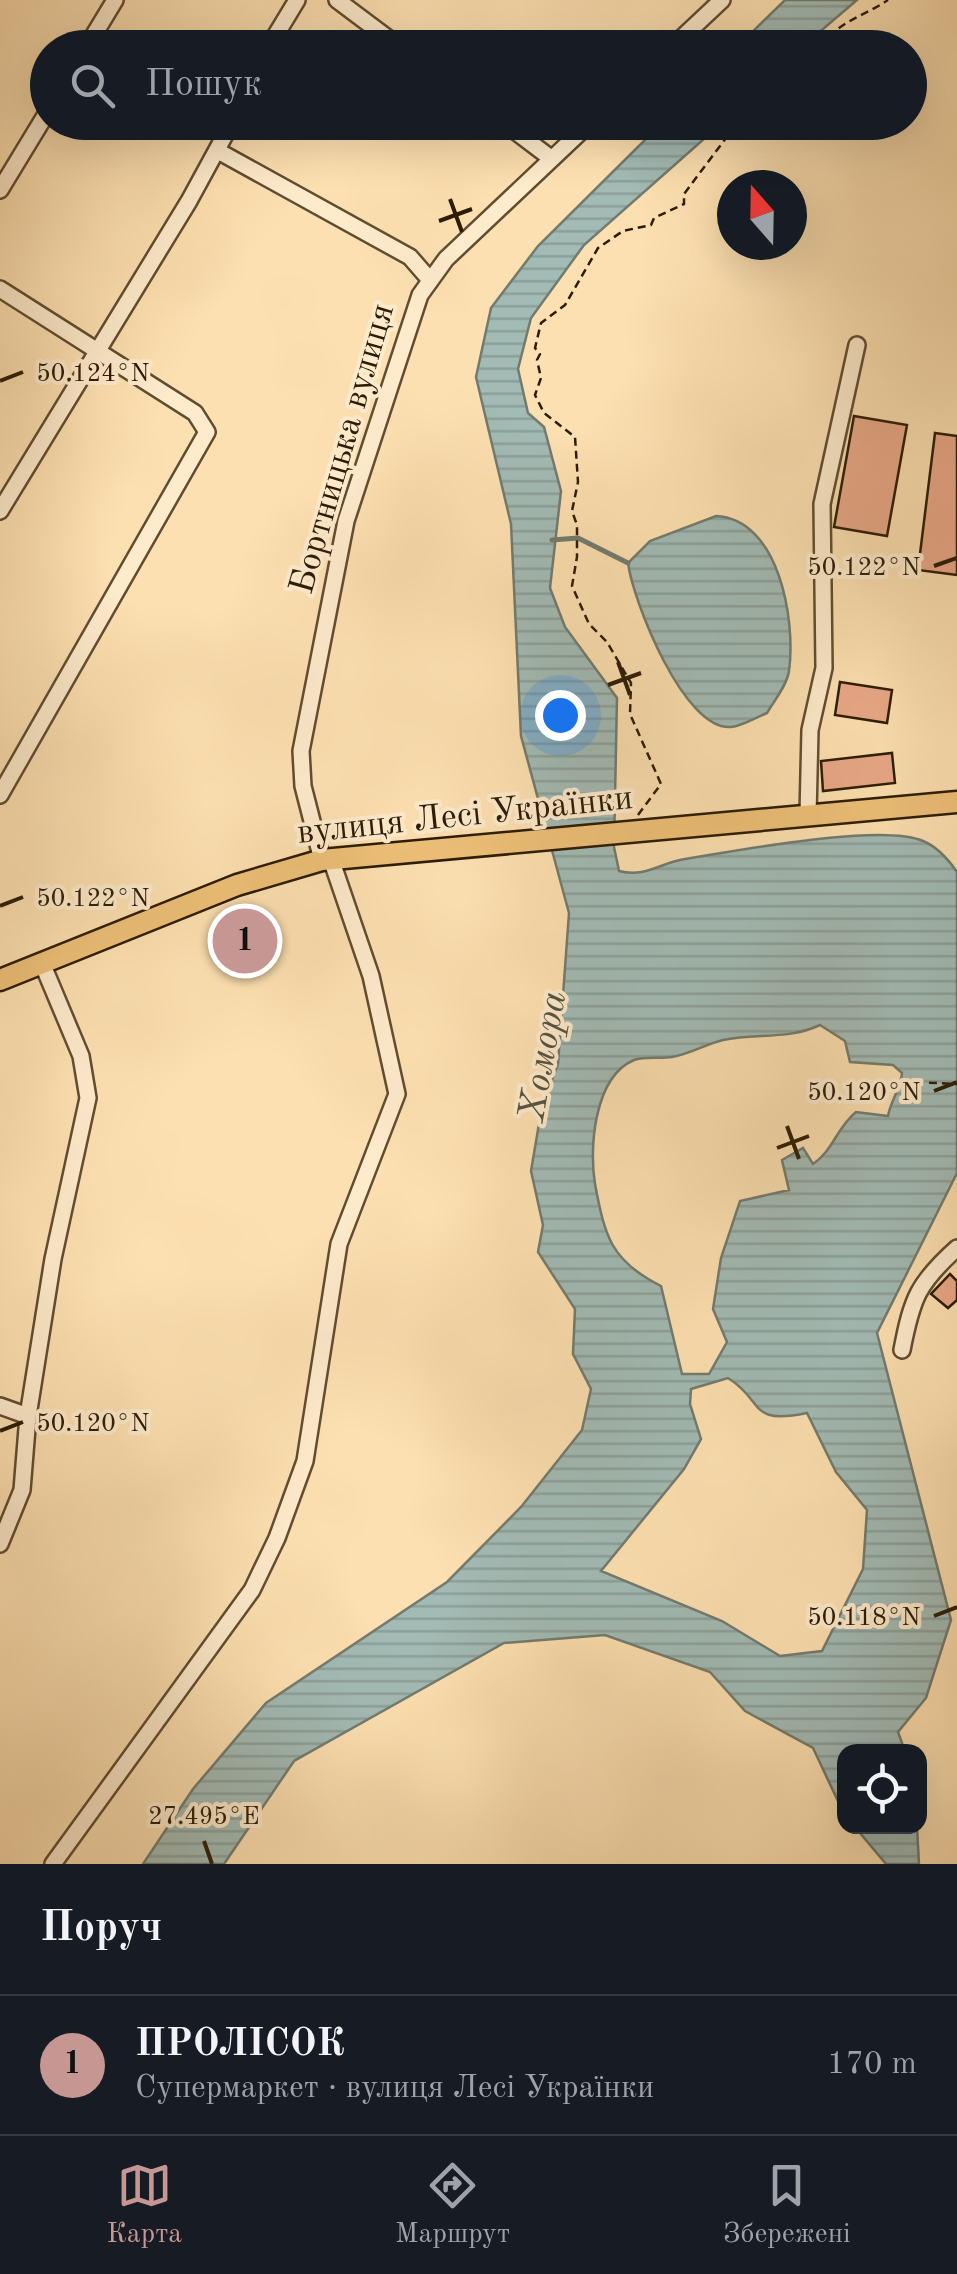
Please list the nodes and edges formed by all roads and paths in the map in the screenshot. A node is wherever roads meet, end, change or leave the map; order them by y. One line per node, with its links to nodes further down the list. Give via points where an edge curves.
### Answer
1 (115, 0): 6 (street)
2 (296, 0): 7 (street)
3 (337, 0): 8 (street)
4 (722, 0): 9 (street)
5 (888, 0): 10 (path)
6 (97, 30)
7 (278, 30)
8 (377, 30)
9 (690, 30)
10 (837, 30)
11 (30, 140): 18 (street)
12 (223, 140): 16 (street)
13 (527, 140): 17 (street)
14 (573, 140): 17 (street, Бортницька вулиця)
15 (724, 140): 29 (path, via 684,194 684,204 598,248 565,305 541,323 536,348 535,395 544,414 575,437 574,594 631,683 630,714 660,784)
16 (218, 151): 19 (street); 24 (street)
17 (552, 159): 20 (street, Бортницька вулиця)
18 (0, 190)
19 (410, 257): 20 (street); 21 (street)
20 (446, 260): 21 (street, Бортницька вулиця)
21 (430, 280): 30 (street, Бортницька вулиця, via 409,319 346,521 322,629 301,752 303,786)
22 (0, 289): 24 (street)
23 (857, 344): 28 (street, via 822,504 824,668 810,730)
24 (96, 353): 25 (street); 26 (street, via 195,413 207,432)
25 (0, 511)
26 (0, 796)
27 (957, 802): 28 (main road, вулиця Лесі Українки)
28 (808, 815): 29 (main road, вулиця Лесі Українки)
29 (627, 830): 30 (main road, вулиця Лесі Українки)
30 (327, 859): 31 (main road, вулиця Лесі Українки, via 236,884); 40 (street, Бортницька вулиця, via 371,976 397,1094 339,1244 304,1461 252,1590)
31 (42, 963): 32 (main road, вулиця Лесі Українки); 38 (street, via 80,1056 88,1098)
32 (0, 980)
33 (890, 1081): 34 (path)
34 (957, 1084)
35 (957, 1248): 36 (street, via 924,1278 911,1303)
36 (902, 1350)
37 (0, 1406): 38 (street)
38 (28, 1416): 39 (street, via 22,1490)
39 (0, 1544)
40 (53, 1864)

